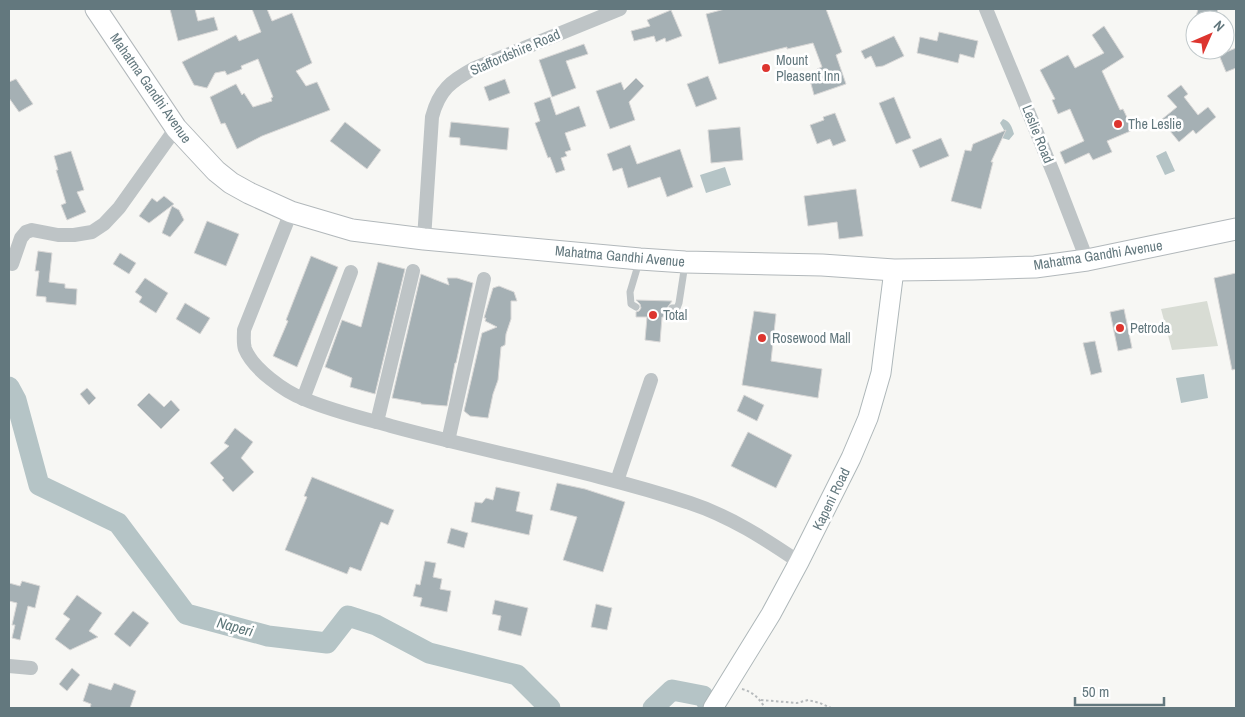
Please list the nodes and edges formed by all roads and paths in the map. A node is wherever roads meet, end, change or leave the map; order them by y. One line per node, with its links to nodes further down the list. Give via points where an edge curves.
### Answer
1 (96, 9): 4 (main road, Mahatma Gandhi Avenue)
2 (620, 9): 7 (street, Staffordshire Road, via 474,68 446,88 436,102 432,117)
3 (986, 9): 9 (street, Leslie Road)
4 (176, 128): 5 (main road, Mahatma Gandhi Avenue, via 216,171 232,183); 11 (street, via 104,224 92,232 74,236 26,232)
5 (291, 212): 7 (main road, Mahatma Gandhi Avenue, via 352,230); 19 (street, via 244,330 245,348 255,365)
6 (1236, 229): 9 (main road, Mahatma Gandhi Avenue)
7 (424, 239): 8 (main road, Mahatma Gandhi Avenue)
8 (640, 259): 10 (main road, Mahatma Gandhi Avenue); 16 (lane, via 630,292 631,304)
9 (1086, 260): 12 (main road, Mahatma Gandhi Avenue, via 1035,267)
10 (685, 262): 12 (main road, Mahatma Gandhi Avenue); 17 (lane, via 679,303 677,308)
11 (12, 264)
12 (894, 270): 23 (main road, Kapeni Road, via 881,373 868,418)
13 (413, 271): 20 (street)
14 (351, 272): 19 (street)
15 (484, 278): 21 (street)
16 (636, 307)
17 (672, 308)
18 (651, 380): 22 (street)
19 (303, 399): 20 (street)
20 (377, 422): 21 (street)
21 (448, 441): 22 (street)
22 (617, 480): 23 (street, via 693,504 728,519)
23 (800, 562): 26 (main road, Kapeni Road)
24 (9, 666): 25 (street)
25 (32, 668)
26 (728, 684): 27 (path, via 751,692); 28 (main road, Kapeni Road)
27 (761, 700): 29 (path); 30 (path, via 797,703 808,700)
28 (714, 707)
29 (765, 708)
30 (831, 708)

